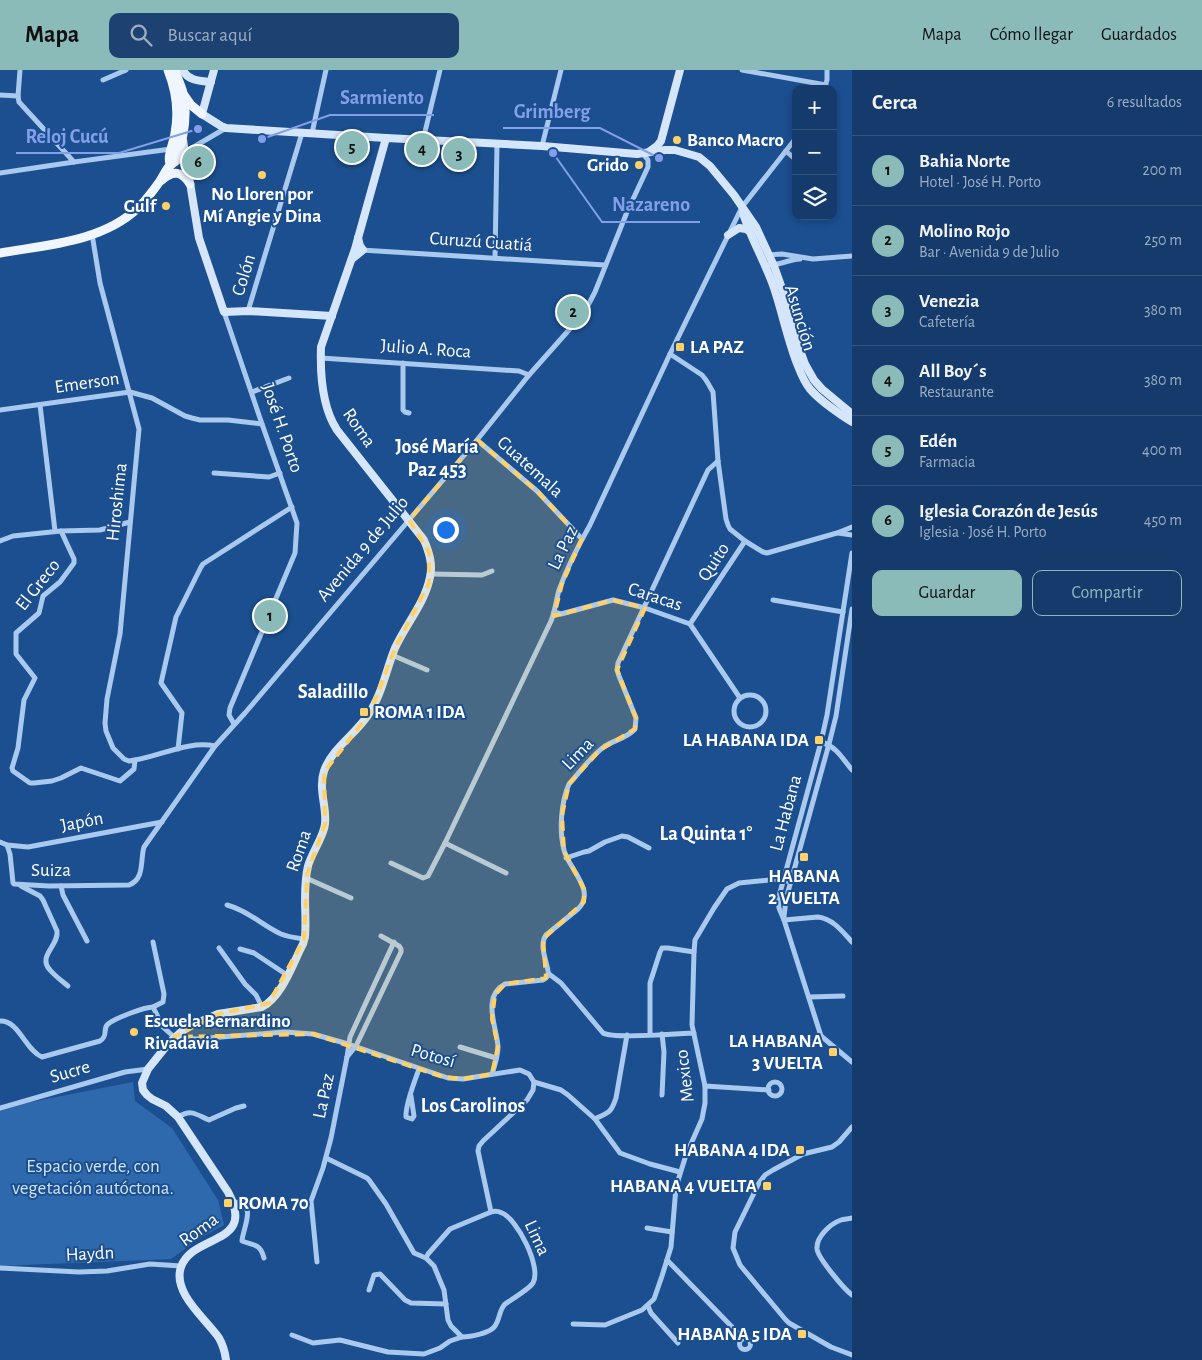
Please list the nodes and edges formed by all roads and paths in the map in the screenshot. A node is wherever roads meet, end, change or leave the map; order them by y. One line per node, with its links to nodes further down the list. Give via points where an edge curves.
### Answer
1 (20, 70): 18 (street)
2 (126, 70): 12 (street)
3 (214, 70): 13 (main road)
4 (326, 70): 24 (street)
5 (440, 70): 27 (street)
6 (561, 70): 30 (street)
7 (680, 70): 23 (main road)
8 (742, 70): 14 (street)
9 (827, 70): 15 (street)
10 (171, 71): 16 (main road); 31 (main road, via 177,113)
11 (183, 72): 13 (main road, via 191,79)
12 (103, 80)
13 (211, 82): 19 (main road)
14 (815, 85)
15 (826, 85)
16 (183, 94): 19 (main road); 20 (main road)
17 (0, 95): 18 (street)
18 (18, 96): 37 (street, via 22,105)
19 (202, 114): 20 (main road, via 189,113); 21 (main road)
20 (184, 124): 25 (main road)
21 (226, 128): 22 (main road, Asunción); 34 (street)
22 (302, 132): 24 (main road, Asunción); 54 (street, Colón)
23 (664, 132): 32 (main road, via 667,143); 35 (main road, via 662,141)
24 (312, 133): 26 (main road, Asunción)
25 (183, 135): 34 (main road, José H. Porto); 38 (main road, via 176,161)
26 (386, 138): 27 (main road, Asunción); 46 (main road, Roma, via 358,238)
27 (423, 140): 29 (main road, Asunción)
28 (792, 143): 33 (street, La Paz)
29 (497, 144): 30 (main road, Asunción); 49 (street)
30 (542, 146): 35 (main road, Asunción)
31 (172, 149): 37 (street); 38 (main road)
32 (676, 150): 35 (main road, Asunción); 42 (main road, Asunción, via 704,160)
33 (786, 151): 36 (street); 42 (street, La Paz)
34 (185, 152): 40 (main road, José H. Porto)
35 (643, 154): 52 (street, Avenida 9 de Julio, via 648,166)
36 (792, 156)
37 (74, 162): 39 (street)
38 (169, 166): 40 (main road, via 181,167); 41 (main road)
39 (0, 173)
40 (189, 179): 41 (main road, via 175,173); 55 (main road, José H. Porto, via 199,238)
41 (160, 182): 44 (main road, via 126,217)
42 (742, 207): 43 (main road, Asunción); 45 (street, La Paz); 51 (main road, Asunción, via 756,227)
43 (749, 231): 45 (main road, via 739,228); 51 (main road, Asunción)
44 (92, 234): 47 (main road); 62 (street, Hiroshima, via 100,283)
45 (728, 235): 57 (street, La Paz)
46 (359, 250): 49 (street, Curuzú Cuatiá); 56 (main road, Roma, via 352,259)
47 (0, 253)
48 (852, 256): 50 (street)
49 (495, 258): 52 (street, Curuzú Cuatiá)
50 (805, 258): 51 (street, via 782,254); 53 (street)
51 (766, 260): 53 (main road, Asunción); 68 (main road, Asunción, via 789,343 804,381 813,392)
52 (605, 265): 60 (street, Avenida 9 de Julio, via 584,312)
53 (774, 266): 67 (main road, Asunción, via 810,373 822,389)
54 (248, 311): 55 (main road); 56 (main road)
55 (224, 312): 63 (street, José H. Porto)
56 (332, 316): 58 (main road, Roma, via 321,347)
57 (670, 354): 71 (street, via 702,375 713,392); 81 (street, La Paz)
58 (321, 358): 59 (street, Julio A. Roca); 75 (main road, Roma, via 324,399 330,419)
59 (403, 364): 60 (street, Julio A. Roca, via 519,371); 66 (street, via 403,410)
60 (529, 375): 70 (street, Avenida 9 de Julio)
61 (289, 378): 63 (street)
62 (130, 392): 64 (street, Emerson); 69 (street, Emerson, via 152,398 185,416 200,420); 76 (street, Hiroshima, via 139,437)
63 (252, 392): 69 (street, José H. Porto)
64 (40, 405): 65 (street, Emerson); 78 (street, El Greco)
65 (0, 410)
66 (409, 413)
67 (852, 414)
68 (852, 422)
69 (262, 424): 73 (street, José H. Porto)
70 (477, 440): 75 (street, Avenida 9 de Julio); 81 (street, Guatemala, via 537,491)
71 (718, 461): 83 (street, via 728,525); 88 (street, Lima, via 708,470)
72 (214, 473): 73 (street, via 268,476)
73 (280, 473): 74 (street, José H. Porto)
74 (292, 507): 96 (street, José H. Porto, via 298,523 295,553 230,708 229,715); 100 (street, via 203,564 176,617 161,683 182,713)
75 (409, 520): 86 (main road, Roma, via 429,552); 96 (street, Avenida 9 de Julio)
76 (130, 522): 78 (street, via 100,530); 101 (street, Hiroshima, via 120,634 105,724 114,748 129,761)
77 (852, 527): 79 (street)
78 (58, 531): 82 (street, via 13,536); 101 (street, El Greco, via 74,563 60,582 43,596 39,613 16,633 16,654 35,678 24,700 13,771 30,783 52,781 81,768 120,781 134,770)
79 (838, 533): 80 (street); 83 (street, via 767,553)
80 (852, 535)
81 (582, 539): 90 (street, La Paz, via 562,584)
82 (0, 541)
83 (745, 541): 92 (street, Quito)
84 (852, 553): 91 (street, La Habana)
85 (492, 572): 86 (street, via 482,575)
86 (431, 574): 93 (main road, Roma, via 426,591)
87 (773, 600): 91 (street)
88 (645, 608): 90 (street, Caracas, via 613,600 561,614); 92 (street, Caracas); 108 (street, Lima, via 617,670 636,718 635,729 604,746 567,789 561,821)
89 (852, 609): 98 (street)
90 (554, 612): 105 (street, La Paz)
91 (843, 612): 97 (street, La Habana)
92 (690, 624): 95 (street, Caracas)
93 (392, 655): 94 (street); 111 (main road, Roma, via 370,713 327,764 322,779 325,824 311,856)
94 (427, 670)
95 (740, 698): 95 (street, via 734,707 738,722 747,727 762,722 766,712 764,702 750,694)
96 (234, 724): 99 (street, Avenida 9 de Julio)
97 (821, 742): 98 (street); 112 (street, La Habana)
98 (830, 744): 102 (street); 113 (street)
99 (215, 746): 100 (street); 103 (street, Avenida 9 de Julio)
100 (178, 749): 101 (street)
101 (135, 760)
102 (852, 770)
103 (162, 822): 106 (street, Japón, via 37,845); 115 (street, Avenida 9 de Julio, via 144,847 139,876)
104 (0, 842): 106 (street)
105 (445, 843): 109 (street, La Paz, via 426,877); 110 (street)
106 (7, 845): 114 (street, Suiza, via 13,883)
107 (649, 848): 108 (street, via 622,836)
108 (566, 858): 129 (street, Lima, via 584,889 584,902 543,939)
109 (391, 863)
110 (506, 873)
111 (306, 878): 117 (street); 121 (main road, Roma)
112 (783, 879): 113 (street, Mexico); 119 (street, La Habana, via 778,900); 128 (street, Mexico, via 739,883 727,889 695,940)
113 (790, 882): 119 (street)
114 (18, 885): 116 (street, Suiza); 131 (street, via 44,900 58,936 46,956 46,964)
115 (129, 885): 116 (street, Suiza)
116 (61, 886): 122 (street)
117 (351, 898)
118 (227, 904): 121 (street, via 281,934)
119 (784, 920): 125 (street, via 823,917); 133 (street, La Habana)
120 (380, 936): 124 (street)
121 (304, 938): 130 (main road, Roma)
122 (87, 941)
123 (153, 942): 134 (street, via 164,994 163,1002)
124 (394, 942): 142 (street, La Paz); 143 (street, via 401,952)
125 (852, 942)
126 (219, 948): 135 (street)
127 (240, 950): 130 (street, via 254,954)
128 (694, 952): 137 (street, Mexico); 138 (street, via 662,948 650,983)
129 (549, 974): 140 (street, via 561,983 604,1032); 146 (street, via 543,980 505,984 498,990 492,1012 498,1046)
130 (287, 975): 135 (main road, Roma, via 276,996)
131 (68, 986)
132 (843, 996): 133 (street)
133 (809, 997): 147 (street, La Habana, via 821,1036)
134 (153, 1007): 136 (street, via 108,1024 104,1039 100,1041 42,1057 11,1024); 141 (street, via 164,1028)
135 (262, 1007): 141 (main road, via 218,1014)
136 (0, 1021)
137 (694, 1033): 139 (street); 152 (street, Mexico)
138 (650, 1034): 139 (street); 140 (street)
139 (662, 1034): 154 (street)
140 (627, 1035): 159 (street, via 613,1107)
141 (174, 1037): 142 (street, Potosí, via 297,1032 321,1035); 149 (main road)
142 (348, 1044): 143 (street, Potosí); 145 (street, La Paz)
143 (356, 1046): 145 (street); 148 (street, Potosí)
144 (460, 1047): 146 (street)
145 (347, 1057): 161 (street, La Paz)
146 (496, 1058): 150 (street)
147 (852, 1062)
148 (419, 1068): 150 (street, Potosí, via 458,1079); 155 (street)
149 (148, 1069): 157 (street, Sucre, via 125,1072); 158 (main road, Roma, via 142,1083 143,1090)
150 (492, 1074): 151 (street, Potosí, via 520,1070 529,1074)
151 (534, 1082): 159 (street, Potosí, via 561,1090); 164 (street, via 527,1100 479,1146 478,1156)
152 (705, 1086): 153 (street); 162 (street, Mexico, via 703,1114)
153 (769, 1090)
154 (662, 1095)
155 (410, 1096)
156 (244, 1106): 158 (street, via 209,1120 191,1112)
157 (0, 1108)
158 (178, 1117): 163 (main road, Roma)
159 (595, 1119): 162 (street, Potosí, via 620,1153)
160 (852, 1127): 183 (street, via 832,1147 803,1154 765,1175 739,1222 733,1248 740,1265 789,1323)
161 (326, 1158): 169 (street, via 367,1178 414,1253); 171 (street, La Paz, via 311,1201)
162 (680, 1172): 167 (street, Mexico, via 674,1195)
163 (234, 1202): 168 (street, via 245,1205 247,1210 242,1241 256,1245); 172 (main road, Roma, via 236,1217 233,1226 191,1253)
164 (490, 1212): 169 (street, via 450,1229); 180 (street, Lima, via 502,1213 515,1224 532,1254 535,1277 529,1287 504,1304 491,1330)
165 (852, 1218): 175 (street, via 838,1221 825,1230 817,1248 842,1286)
166 (647, 1228): 167 (street)
167 (672, 1232): 170 (street, Mexico)
168 (264, 1258)
169 (426, 1258): 176 (street, via 434,1266 443,1286)
170 (667, 1260): 177 (street, Mexico, via 654,1299); 181 (street, via 736,1331)
171 (317, 1262)
172 (181, 1266): 173 (street, Haydn, via 150,1264 79,1272); 184 (main road, Roma, via 182,1290 219,1338)
173 (0, 1268)
174 (369, 1290): 176 (street, via 374,1275 380,1274 411,1303)
175 (852, 1295)
176 (446, 1304): 180 (street, via 448,1320)
177 (648, 1306): 178 (street, via 605,1325); 182 (street)
178 (573, 1324)
179 (292, 1335): 180 (street, via 314,1343 340,1340 388,1352 424,1354)
180 (462, 1337)
181 (740, 1341)
182 (678, 1343)
183 (852, 1355)
184 (226, 1360)

